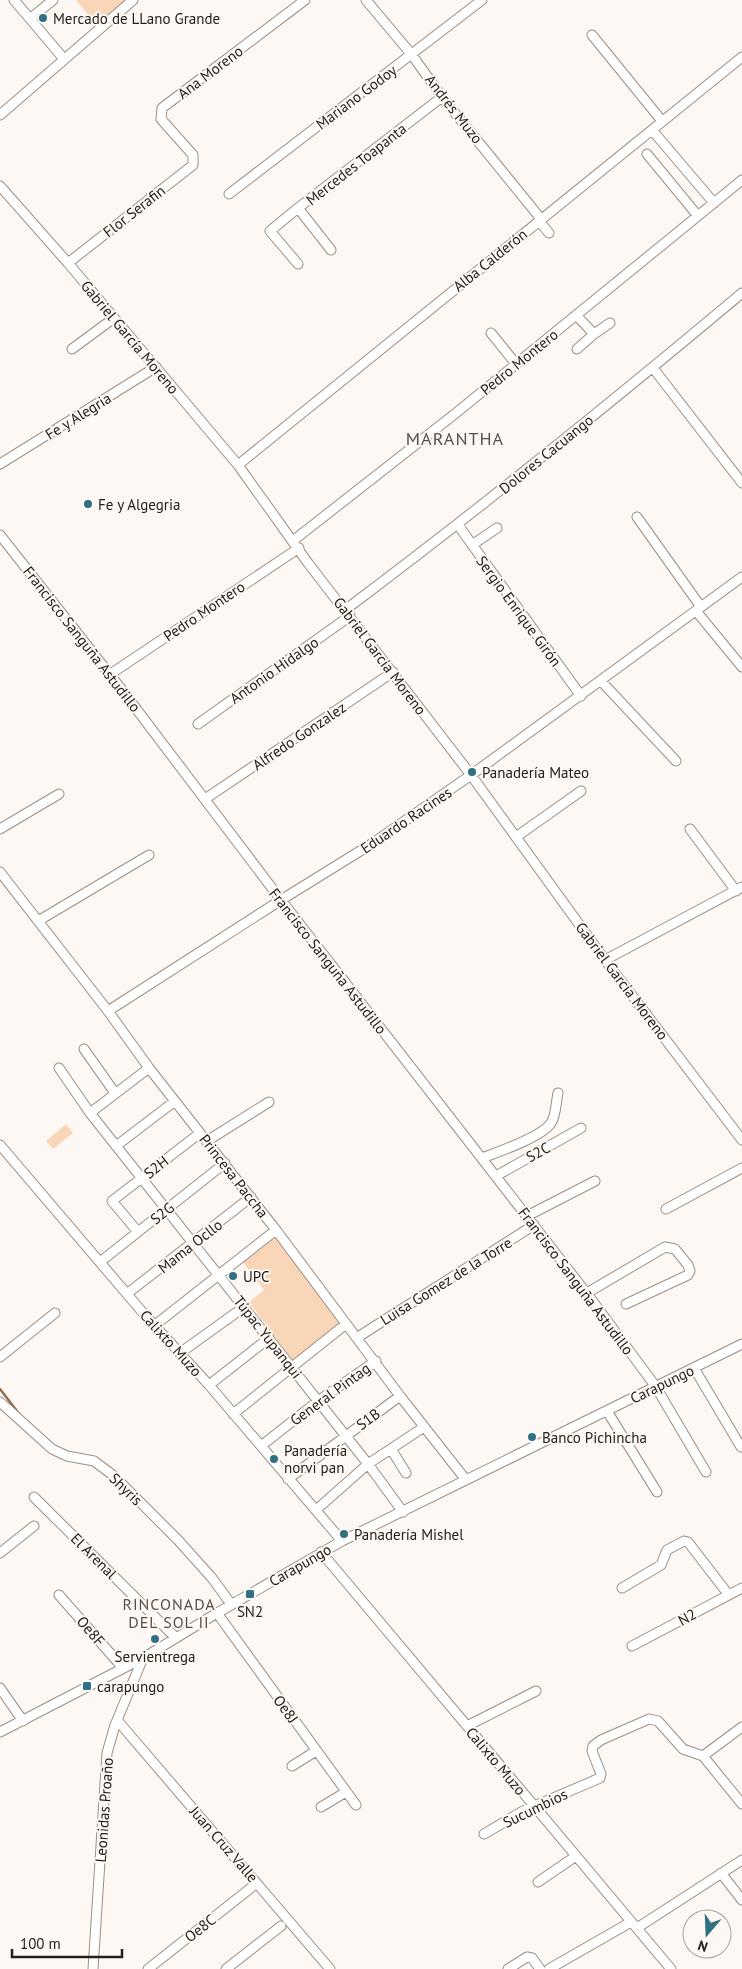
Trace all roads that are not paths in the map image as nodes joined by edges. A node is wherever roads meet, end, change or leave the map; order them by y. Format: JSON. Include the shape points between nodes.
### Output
{"nodes":[{"id":1,"x":14,"y":0,"type":"edge"},
{"id":2,"x":53,"y":0,"type":"edge"},
{"id":3,"x":134,"y":0,"type":"edge"},
{"id":4,"x":306,"y":0,"type":"edge"},
{"id":5,"x":366,"y":0,"type":"edge"},
{"id":6,"x":482,"y":0,"type":"edge"},
{"id":7,"x":31,"y":18,"type":"junction"},
{"id":8,"x":592,"y":35,"type":"dead end"},
{"id":9,"x":412,"y":55,"type":"junction"},
{"id":10,"x":742,"y":57,"type":"edge"},
{"id":11,"x":64,"y":59,"type":"junction"},
{"id":12,"x":442,"y":97,"type":"junction"},
{"id":13,"x":0,"y":115,"type":"edge"},
{"id":14,"x":662,"y":121,"type":"junction"},
{"id":15,"x":652,"y":130,"type":"junction"},
{"id":16,"x":647,"y":154,"type":"dead end"},
{"id":17,"x":193,"y":155,"type":"joint"},
{"id":18,"x":742,"y":180,"type":"edge"},
{"id":19,"x":0,"y":186,"type":"edge"},
{"id":20,"x":229,"y":194,"type":"dead end"},
{"id":21,"x":714,"y":203,"type":"junction"},
{"id":22,"x":298,"y":208,"type":"junction"},
{"id":23,"x":698,"y":216,"type":"junction"},
{"id":24,"x":540,"y":220,"type":"junction"},
{"id":25,"x":549,"y":233,"type":"dead end"},
{"id":26,"x":331,"y":250,"type":"dead end"},
{"id":27,"x":68,"y":263,"type":"junction"},
{"id":28,"x":298,"y":264,"type":"dead end"},
{"id":29,"x":742,"y":293,"type":"edge"},
{"id":30,"x":576,"y":315,"type":"junction"},
{"id":31,"x":114,"y":318,"type":"junction"},
{"id":32,"x":610,"y":323,"type":"dead end"},
{"id":33,"x":491,"y":333,"type":"dead end"},
{"id":34,"x":594,"y":334,"type":"junction"},
{"id":35,"x":577,"y":348,"type":"dead end"},
{"id":36,"x":72,"y":349,"type":"dead end"},
{"id":37,"x":516,"y":364,"type":"junction"},
{"id":38,"x":156,"y":367,"type":"junction"},
{"id":39,"x":653,"y":368,"type":"junction"},
{"id":40,"x":0,"y":464,"type":"edge"},
{"id":41,"x":238,"y":465,"type":"junction"},
{"id":42,"x":742,"y":483,"type":"edge"},
{"id":43,"x":637,"y":517,"type":"dead end"},
{"id":44,"x":458,"y":525,"type":"junction"},
{"id":45,"x":496,"y":528,"type":"dead end"},
{"id":46,"x":0,"y":535,"type":"edge"},
{"id":47,"x":296,"y":544,"type":"junction"},
{"id":48,"x":472,"y":545,"type":"junction"},
{"id":49,"x":740,"y":582,"type":"edge"},
{"id":50,"x":699,"y":609,"type":"junction"},
{"id":51,"x":348,"y":613,"type":"junction"},
{"id":52,"x":742,"y":667,"type":"edge"},
{"id":53,"x":393,"y":672,"type":"junction"},
{"id":54,"x":110,"y":675,"type":"junction"},
{"id":55,"x":601,"y":681,"type":"junction"},
{"id":56,"x":581,"y":696,"type":"junction"},
{"id":57,"x":198,"y":724,"type":"dead end"},
{"id":58,"x":676,"y":761,"type":"dead end"},
{"id":59,"x":471,"y":775,"type":"junction"},
{"id":60,"x":581,"y":791,"type":"dead end"},
{"id":61,"x":58,"y":794,"type":"dead end"},
{"id":62,"x":205,"y":799,"type":"junction"},
{"id":63,"x":0,"y":829,"type":"edge"},
{"id":64,"x":690,"y":829,"type":"dead end"},
{"id":65,"x":516,"y":837,"type":"junction"},
{"id":66,"x":149,"y":855,"type":"dead end"},
{"id":67,"x":0,"y":872,"type":"edge"},
{"id":68,"x":739,"y":889,"type":"edge"},
{"id":69,"x":281,"y":900,"type":"junction"},
{"id":70,"x":38,"y":921,"type":"junction"},
{"id":71,"x":605,"y":960,"type":"junction"},
{"id":72,"x":108,"y":1011,"type":"junction"},
{"id":73,"x":84,"y":1049,"type":"dead end"},
{"id":74,"x":59,"y":1068,"type":"dead end"},
{"id":75,"x":149,"y":1068,"type":"junction"},
{"id":76,"x":115,"y":1093,"type":"junction"},
{"id":77,"x":558,"y":1093,"type":"dead end"},
{"id":78,"x":176,"y":1101,"type":"junction"},
{"id":79,"x":269,"y":1102,"type":"dead end"},
{"id":80,"x":90,"y":1113,"type":"junction"},
{"id":81,"x":581,"y":1128,"type":"dead end"},
{"id":82,"x":200,"y":1133,"type":"junction"},
{"id":83,"x":741,"y":1136,"type":"edge"},
{"id":84,"x":207,"y":1141,"type":"junction"},
{"id":85,"x":0,"y":1146,"type":"edge"},
{"id":86,"x":116,"y":1146,"type":"junction"},
{"id":87,"x":482,"y":1158,"type":"junction"},
{"id":88,"x":225,"y":1163,"type":"junction"},
{"id":89,"x":742,"y":1168,"type":"edge"},
{"id":90,"x":496,"y":1176,"type":"junction"},
{"id":91,"x":142,"y":1178,"type":"junction"},
{"id":92,"x":595,"y":1181,"type":"dead end"},
{"id":93,"x":250,"y":1197,"type":"junction"},
{"id":94,"x":666,"y":1209,"type":"dead end"},
{"id":95,"x":167,"y":1210,"type":"junction"},
{"id":96,"x":527,"y":1216,"type":"junction"},
{"id":97,"x":534,"y":1225,"type":"junction"},
{"id":98,"x":276,"y":1230,"type":"junction"},
{"id":99,"x":138,"y":1232,"type":"junction"},
{"id":100,"x":194,"y":1243,"type":"junction"},
{"id":101,"x":100,"y":1262,"type":"junction"},
{"id":102,"x":219,"y":1276,"type":"junction"},
{"id":103,"x":128,"y":1293,"type":"junction"},
{"id":104,"x":587,"y":1294,"type":"junction"},
{"id":105,"x":626,"y":1304,"type":"dead end"},
{"id":106,"x":244,"y":1307,"type":"junction"},
{"id":107,"x":55,"y":1313,"type":"dead end"},
{"id":108,"x":346,"y":1324,"type":"junction"},
{"id":109,"x":155,"y":1325,"type":"junction"},
{"id":110,"x":358,"y":1337,"type":"junction"},
{"id":111,"x":269,"y":1338,"type":"junction"},
{"id":112,"x":742,"y":1344,"type":"edge"},
{"id":113,"x":180,"y":1353,"type":"junction"},
{"id":114,"x":0,"y":1357,"type":"edge"},
{"id":115,"x":376,"y":1361,"type":"junction"},
{"id":116,"x":291,"y":1367,"type":"junction"},
{"id":117,"x":694,"y":1368,"type":"junction"},
{"id":118,"x":209,"y":1385,"type":"junction"},
{"id":119,"x":656,"y":1386,"type":"junction"},
{"id":120,"x":400,"y":1396,"type":"junction"},
{"id":121,"x":318,"y":1401,"type":"junction"},
{"id":122,"x":0,"y":1402,"type":"edge"},
{"id":123,"x":607,"y":1411,"type":"junction"},
{"id":124,"x":233,"y":1414,"type":"junction"},
{"id":125,"x":424,"y":1427,"type":"junction"},
{"id":126,"x":345,"y":1435,"type":"junction"},
{"id":127,"x":261,"y":1446,"type":"junction"},
{"id":128,"x":741,"y":1447,"type":"dead end"},
{"id":129,"x":391,"y":1449,"type":"junction"},
{"id":130,"x":368,"y":1464,"type":"junction"},
{"id":131,"x":706,"y":1472,"type":"dead end"},
{"id":132,"x":406,"y":1473,"type":"dead end"},
{"id":133,"x":288,"y":1479,"type":"junction"},
{"id":134,"x":466,"y":1480,"type":"junction"},
{"id":135,"x":657,"y":1492,"type":"dead end"},
{"id":136,"x":34,"y":1497,"type":"dead end"},
{"id":137,"x":316,"y":1510,"type":"junction"},
{"id":138,"x":403,"y":1512,"type":"junction"},
{"id":139,"x":34,"y":1526,"type":"dead end"},
{"id":140,"x":342,"y":1540,"type":"junction"},
{"id":141,"x":321,"y":1552,"type":"junction"},
{"id":142,"x":0,"y":1553,"type":"edge"},
{"id":143,"x":622,"y":1588,"type":"dead end"},
{"id":144,"x":742,"y":1588,"type":"edge"},
{"id":145,"x":728,"y":1594,"type":"junction"},
{"id":146,"x":58,"y":1595,"type":"dead end"},
{"id":147,"x":231,"y":1604,"type":"junction"},
{"id":148,"x":217,"y":1613,"type":"junction"},
{"id":149,"x":176,"y":1638,"type":"junction"},
{"id":150,"x":632,"y":1646,"type":"dead end"},
{"id":151,"x":144,"y":1658,"type":"junction"},
{"id":152,"x":123,"y":1668,"type":"junction"},
{"id":153,"x":0,"y":1688,"type":"edge"},
{"id":154,"x":536,"y":1691,"type":"dead end"},
{"id":155,"x":23,"y":1720,"type":"junction"},
{"id":156,"x":117,"y":1720,"type":"junction"},
{"id":157,"x":467,"y":1726,"type":"junction"},
{"id":158,"x":742,"y":1727,"type":"edge"},
{"id":159,"x":0,"y":1732,"type":"edge"},
{"id":160,"x":316,"y":1751,"type":"junction"},
{"id":161,"x":703,"y":1756,"type":"junction"},
{"id":162,"x":292,"y":1766,"type":"dead end"},
{"id":163,"x":346,"y":1792,"type":"junction"},
{"id":164,"x":742,"y":1804,"type":"edge"},
{"id":165,"x":356,"y":1805,"type":"dead end"},
{"id":166,"x":321,"y":1807,"type":"dead end"},
{"id":167,"x":535,"y":1807,"type":"junction"},
{"id":168,"x":484,"y":1834,"type":"dead end"},
{"id":169,"x":576,"y":1856,"type":"junction"},
{"id":170,"x":742,"y":1860,"type":"edge"},
{"id":171,"x":721,"y":1873,"type":"junction"},
{"id":172,"x":538,"y":1882,"type":"dead end"},
{"id":173,"x":252,"y":1886,"type":"dead end"},
{"id":174,"x":742,"y":1900,"type":"edge"},
{"id":175,"x":634,"y":1925,"type":"junction"},
{"id":176,"x":281,"y":1926,"type":"dead end"},
{"id":177,"x":93,"y":1969,"type":"edge"},
{"id":178,"x":148,"y":1969,"type":"edge"},
{"id":179,"x":226,"y":1969,"type":"edge"},
{"id":180,"x":330,"y":1969,"type":"edge"},
{"id":181,"x":508,"y":1969,"type":"edge"},
{"id":182,"x":540,"y":1969,"type":"edge"},
{"id":183,"x":549,"y":1969,"type":"edge"},
{"id":184,"x":671,"y":1969,"type":"edge"}],
"edges":[{"from":1,"to":7,"type":"street"},
{"from":2,"to":7,"type":"street"},
{"from":3,"to":11,"type":"street"},
{"from":4,"to":17,"type":"street","name":"Ana Moreno","via":[[162,108],[161,119]]},
{"from":5,"to":9,"type":"street","name":"Andrés Muzo"},
{"from":6,"to":9,"type":"street","name":"Mariano Godoy"},
{"from":7,"to":11,"type":"street"},
{"from":8,"to":14,"type":"street"},
{"from":9,"to":12,"type":"street","name":"Andrés Muzo"},
{"from":9,"to":20,"type":"street","name":"Mariano Godoy"},
{"from":10,"to":14,"type":"street","name":"Alba Calderón"},
{"from":11,"to":13,"type":"street"},
{"from":12,"to":22,"type":"street","name":"Mercedes Toapanta"},
{"from":12,"to":24,"type":"street","name":"Andrés Muzo"},
{"from":14,"to":15,"type":"street","name":"Alba Calderón"},
{"from":15,"to":21,"type":"street"},
{"from":15,"to":24,"type":"street","name":"Alba Calderón"},
{"from":16,"to":23,"type":"street"},
{"from":17,"to":27,"type":"street","name":"Flor Serafin","via":[[192,165]]},
{"from":18,"to":21,"type":"street","name":"Pedro Montero"},
{"from":19,"to":27,"type":"street","name":"Gabriel García Moreno"},
{"from":21,"to":23,"type":"street","name":"Pedro Montero"},
{"from":22,"to":26,"type":"street"},
{"from":22,"to":28,"type":"street","name":"Mercedes Toapanta","via":[[270,231]]},
{"from":23,"to":30,"type":"street","name":"Pedro Montero"},
{"from":24,"to":25,"type":"street","name":"Andrés Muzo"},
{"from":24,"to":41,"type":"street","name":"Alba Calderón"},
{"from":27,"to":31,"type":"street","name":"Gabriel García Moreno"},
{"from":29,"to":39,"type":"street","name":"Dolores Cacuango"},
{"from":30,"to":34,"type":"street"},
{"from":30,"to":37,"type":"street","name":"Pedro Montero"},
{"from":31,"to":36,"type":"street"},
{"from":31,"to":38,"type":"street","name":"Gabriel García Moreno"},
{"from":32,"to":34,"type":"street"},
{"from":33,"to":37,"type":"street"},
{"from":34,"to":35,"type":"street"},
{"from":37,"to":47,"type":"street","name":"Pedro Montero"},
{"from":38,"to":40,"type":"street","name":"Fe y Alegria"},
{"from":38,"to":41,"type":"street","name":"Gabriel García Moreno"},
{"from":39,"to":42,"type":"street"},
{"from":39,"to":44,"type":"street","name":"Dolores Cacuango"},
{"from":41,"to":47,"type":"street","name":"Gabriel García Moreno"},
{"from":43,"to":50,"type":"street"},
{"from":44,"to":48,"type":"street","name":"Sergio Enrique Girón"},
{"from":44,"to":51,"type":"street","name":"Dolores Cacuango"},
{"from":45,"to":48,"type":"street"},
{"from":46,"to":54,"type":"street","name":"Francisco Sanguña Astudillo"},
{"from":47,"to":51,"type":"street","name":"Gabriel García Moreno"},
{"from":47,"to":54,"type":"street","name":"Pedro Montero"},
{"from":48,"to":56,"type":"street","name":"Sergio Enrique Girón"},
{"from":49,"to":50,"type":"street","name":"Eduardo Racines"},
{"from":50,"to":52,"type":"street"},
{"from":50,"to":55,"type":"street","name":"Eduardo Racines"},
{"from":51,"to":53,"type":"street","name":"Gabriel García Moreno"},
{"from":51,"to":57,"type":"street","name":"Antonio Hidalgo"},
{"from":53,"to":59,"type":"street","name":"Gabriel García Moreno"},
{"from":53,"to":62,"type":"street","name":"Alfredo Gonzalez"},
{"from":54,"to":62,"type":"street","name":"Francisco Sanguña Astudillo"},
{"from":55,"to":56,"type":"street","name":"Eduardo Racines"},
{"from":55,"to":58,"type":"street"},
{"from":56,"to":59,"type":"street","name":"Eduardo Racines"},
{"from":59,"to":65,"type":"street","name":"Gabriel García Moreno"},
{"from":59,"to":69,"type":"street","name":"Eduardo Racines","via":[[373,843]]},
{"from":60,"to":65,"type":"street"},
{"from":61,"to":63,"type":"street"},
{"from":62,"to":69,"type":"street","name":"Francisco Sanguña Astudillo"},
{"from":64,"to":68,"type":"street"},
{"from":65,"to":71,"type":"street","name":"Gabriel García Moreno"},
{"from":66,"to":70,"type":"street"},
{"from":67,"to":70,"type":"street","name":"Princesa Paccha"},
{"from":68,"to":71,"type":"street"},
{"from":69,"to":72,"type":"street","name":"Eduardo Racines"},
{"from":69,"to":87,"type":"street","name":"Francisco Sanguña Astudillo"},
{"from":70,"to":72,"type":"street","name":"Princesa Paccha"},
{"from":71,"to":83,"type":"street","name":"Gabriel García Moreno"},
{"from":72,"to":75,"type":"street","name":"Princesa Paccha"},
{"from":73,"to":76,"type":"street"},
{"from":74,"to":80,"type":"street","name":"Túpac Yupanqui"},
{"from":75,"to":76,"type":"street"},
{"from":75,"to":78,"type":"street","name":"Princesa Paccha"},
{"from":76,"to":80,"type":"street"},
{"from":77,"to":87,"type":"street","via":[[553,1122],[548,1127],[523,1142]]},
{"from":78,"to":82,"type":"street","name":"Princesa Paccha"},
{"from":78,"to":86,"type":"street"},
{"from":79,"to":84,"type":"street"},
{"from":80,"to":86,"type":"street","name":"Túpac Yupanqui"},
{"from":81,"to":90,"type":"street","name":"S2C"},
{"from":82,"to":84,"type":"street","name":"Princesa Paccha"},
{"from":82,"to":91,"type":"street","name":"S2H"},
{"from":84,"to":88,"type":"street","name":"Princesa Paccha"},
{"from":85,"to":101,"type":"street","name":"Calixto Muzo"},
{"from":86,"to":91,"type":"street","name":"Túpac Yupanqui"},
{"from":87,"to":90,"type":"street","name":"Francisco Sanguña Astudillo"},
{"from":88,"to":93,"type":"street","name":"Princesa Paccha"},
{"from":88,"to":95,"type":"street","name":"S2G"},
{"from":89,"to":94,"type":"street"},
{"from":90,"to":96,"type":"street","name":"Francisco Sanguña Astudillo"},
{"from":91,"to":95,"type":"street","name":"Túpac Yupanqui"},
{"from":91,"to":99,"type":"street","name":"S2H","via":[[112,1201]]},
{"from":92,"to":96,"type":"street"},
{"from":93,"to":98,"type":"street","name":"Princesa Paccha"},
{"from":93,"to":100,"type":"street","name":"Mama Ocllo"},
{"from":95,"to":99,"type":"street","name":"S2G"},
{"from":95,"to":100,"type":"street","name":"Túpac Yupanqui"},
{"from":96,"to":97,"type":"street","name":"Francisco Sanguña Astudillo"},
{"from":97,"to":104,"type":"street","name":"Francisco Sanguña Astudillo"},
{"from":97,"to":110,"type":"street","name":"Luisa Gomez de la Torre"},
{"from":98,"to":102,"type":"street"},
{"from":98,"to":108,"type":"street","name":"Princesa Paccha"},
{"from":99,"to":101,"type":"street","name":"S2G"},
{"from":100,"to":102,"type":"street","name":"Túpac Yupanqui"},
{"from":100,"to":103,"type":"street","name":"Mama Ocllo"},
{"from":101,"to":103,"type":"street","name":"Calixto Muzo"},
{"from":102,"to":106,"type":"street","name":"Túpac Yupanqui"},
{"from":102,"to":109,"type":"street"},
{"from":103,"to":109,"type":"street","name":"Calixto Muzo"},
{"from":104,"to":105,"type":"street","via":[[665,1247],[676,1249],[688,1265],[688,1275]]},
{"from":104,"to":119,"type":"street","name":"Francisco Sanguña Astudillo"},
{"from":106,"to":111,"type":"street","name":"Túpac Yupanqui"},
{"from":106,"to":113,"type":"street"},
{"from":107,"to":114,"type":"street"},
{"from":108,"to":110,"type":"street","name":"Princesa Paccha"},
{"from":108,"to":116,"type":"street"},
{"from":109,"to":113,"type":"street","name":"Calixto Muzo"},
{"from":110,"to":115,"type":"street","name":"Princesa Paccha"},
{"from":111,"to":116,"type":"street","name":"Túpac Yupanqui"},
{"from":111,"to":118,"type":"street"},
{"from":112,"to":117,"type":"street","name":"Carapungo"},
{"from":113,"to":118,"type":"street","name":"Calixto Muzo"},
{"from":115,"to":120,"type":"street","name":"Princesa Paccha"},
{"from":115,"to":121,"type":"street","name":"General Pintag"},
{"from":116,"to":121,"type":"street","name":"Túpac Yupanqui"},
{"from":116,"to":124,"type":"street"},
{"from":117,"to":119,"type":"street","name":"Carapungo"},
{"from":117,"to":128,"type":"street"},
{"from":118,"to":124,"type":"street","name":"Calixto Muzo"},
{"from":119,"to":123,"type":"street","name":"Carapungo"},
{"from":119,"to":131,"type":"street","name":"Francisco Sanguña Astudillo"},
{"from":120,"to":125,"type":"street","name":"Princesa Paccha"},
{"from":120,"to":126,"type":"street","name":"S1B"},
{"from":121,"to":126,"type":"street","name":"Túpac Yupanqui"},
{"from":121,"to":127,"type":"street","name":"General Pintag"},
{"from":122,"to":147,"type":"street","name":"Shyris","via":[[52,1449],[67,1456],[94,1461],[114,1476],[178,1540]]},
{"from":123,"to":134,"type":"street","name":"Carapungo"},
{"from":123,"to":135,"type":"street"},
{"from":124,"to":127,"type":"street","name":"Calixto Muzo"},
{"from":125,"to":129,"type":"street"},
{"from":125,"to":134,"type":"street","name":"Princesa Paccha"},
{"from":126,"to":130,"type":"street","name":"Túpac Yupanqui"},
{"from":126,"to":133,"type":"street","name":"S1B"},
{"from":127,"to":133,"type":"street","name":"Calixto Muzo"},
{"from":129,"to":130,"type":"street"},
{"from":129,"to":132,"type":"street"},
{"from":130,"to":137,"type":"street"},
{"from":130,"to":138,"type":"street","name":"Túpac Yupanqui"},
{"from":133,"to":137,"type":"street","name":"Calixto Muzo"},
{"from":134,"to":138,"type":"street","name":"Carapungo"},
{"from":136,"to":149,"type":"street","name":"El Arenal"},
{"from":137,"to":140,"type":"street","name":"Calixto Muzo"},
{"from":138,"to":140,"type":"street","name":"Carapungo"},
{"from":139,"to":142,"type":"street"},
{"from":140,"to":141,"type":"street","name":"Carapungo"},
{"from":141,"to":147,"type":"street","name":"Carapungo"},
{"from":141,"to":157,"type":"street","name":"Calixto Muzo"},
{"from":143,"to":145,"type":"street","via":[[661,1565],[667,1550],[684,1541]]},
{"from":144,"to":145,"type":"street","name":"N2"},
{"from":145,"to":150,"type":"street","name":"N2"},
{"from":146,"to":152,"type":"street","name":"Oe8F"},
{"from":147,"to":148,"type":"street","name":"Carapungo"},
{"from":148,"to":149,"type":"street","name":"Carapungo"},
{"from":148,"to":160,"type":"street","name":"Oe8J"},
{"from":149,"to":151,"type":"street","name":"Carapungo"},
{"from":151,"to":152,"type":"street","name":"Carapungo"},
{"from":151,"to":156,"type":"street","name":"Leonidas Proaño"},
{"from":152,"to":155,"type":"street","name":"Carapungo"},
{"from":153,"to":155,"type":"street"},
{"from":154,"to":157,"type":"street"},
{"from":155,"to":159,"type":"street","name":"Carapungo"},
{"from":156,"to":177,"type":"street","name":"Leonidas Proaño","via":[[107,1754]]},
{"from":156,"to":180,"type":"street","name":"Juan Cruz Valle"},
{"from":157,"to":167,"type":"street","name":"Calixto Muzo"},
{"from":158,"to":161,"type":"street"},
{"from":160,"to":162,"type":"street"},
{"from":160,"to":163,"type":"street","name":"Oe8J"},
{"from":161,"to":164,"type":"street","name":"Sucumbios"},
{"from":161,"to":167,"type":"street","name":"Sucumbios","via":[[683,1749],[658,1722],[648,1719],[593,1746],[600,1778]]},
{"from":163,"to":165,"type":"street","name":"Oe8J"},
{"from":163,"to":166,"type":"street"},
{"from":167,"to":168,"type":"street","name":"Sucumbios"},
{"from":167,"to":169,"type":"street","name":"Calixto Muzo"},
{"from":169,"to":172,"type":"street"},
{"from":169,"to":175,"type":"street","name":"Calixto Muzo"},
{"from":170,"to":171,"type":"street"},
{"from":171,"to":174,"type":"street"},
{"from":171,"to":175,"type":"street"},
{"from":173,"to":178,"type":"street","name":"Oe8C"},
{"from":175,"to":183,"type":"street"},
{"from":175,"to":184,"type":"street","name":"Calixto Muzo"},
{"from":176,"to":179,"type":"street"},
{"from":181,"to":182,"type":"street","via":[[528,1957]]}]}
